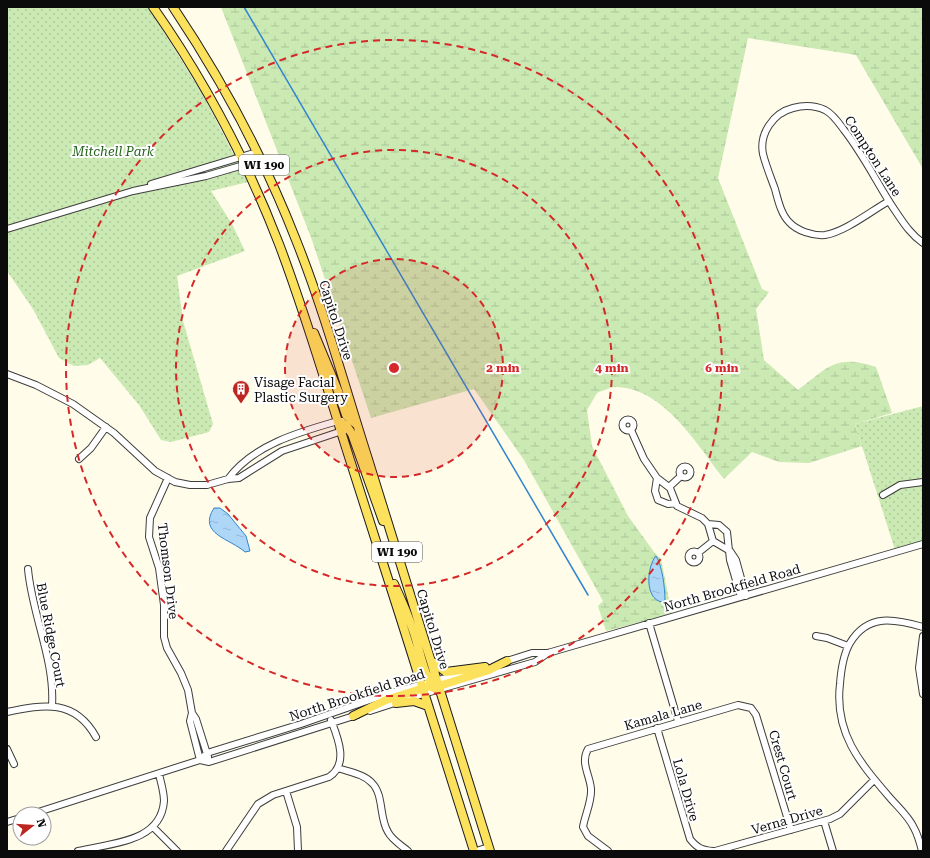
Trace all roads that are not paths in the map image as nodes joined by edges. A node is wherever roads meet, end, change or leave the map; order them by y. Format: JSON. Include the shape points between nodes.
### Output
{"nodes":[{"id":1,"x":153,"y":7,"type":"edge"},
{"id":2,"x":174,"y":7,"type":"edge"},
{"id":3,"x":257,"y":152,"type":"junction"},
{"id":4,"x":240,"y":157,"type":"junction"},
{"id":5,"x":261,"y":160,"type":"junction"},
{"id":6,"x":244,"y":165,"type":"junction"},
{"id":7,"x":133,"y":192,"type":"junction"},
{"id":8,"x":889,"y":201,"type":"junction"},
{"id":9,"x":7,"y":229,"type":"edge"},
{"id":10,"x":923,"y":243,"type":"edge"},
{"id":11,"x":302,"y":309,"type":"junction"},
{"id":12,"x":7,"y":374,"type":"edge"},
{"id":13,"x":338,"y":421,"type":"junction"},
{"id":14,"x":353,"y":426,"type":"junction"},
{"id":15,"x":106,"y":427,"type":"junction"},
{"id":16,"x":631,"y":430,"type":"dead end"},
{"id":17,"x":341,"y":432,"type":"junction"},
{"id":18,"x":278,"y":442,"type":"junction"},
{"id":19,"x":282,"y":451,"type":"junction"},
{"id":20,"x":79,"y":459,"type":"dead end"},
{"id":21,"x":681,"y":476,"type":"dead end"},
{"id":22,"x":168,"y":478,"type":"junction"},
{"id":23,"x":657,"y":478,"type":"junction"},
{"id":24,"x":228,"y":479,"type":"junction"},
{"id":25,"x":923,"y":482,"type":"edge"},
{"id":26,"x":669,"y":487,"type":"junction"},
{"id":27,"x":883,"y":495,"type":"dead end"},
{"id":28,"x":676,"y":503,"type":"junction"},
{"id":29,"x":708,"y":524,"type":"junction"},
{"id":30,"x":713,"y":541,"type":"junction"},
{"id":31,"x":923,"y":544,"type":"edge"},
{"id":32,"x":730,"y":551,"type":"junction"},
{"id":33,"x":698,"y":553,"type":"dead end"},
{"id":34,"x":383,"y":564,"type":"junction"},
{"id":35,"x":28,"y":569,"type":"dead end"},
{"id":36,"x":744,"y":596,"type":"junction"},
{"id":37,"x":649,"y":623,"type":"junction"},
{"id":38,"x":923,"y":627,"type":"edge"},
{"id":39,"x":816,"y":636,"type":"dead end"},
{"id":40,"x":923,"y":636,"type":"edge"},
{"id":41,"x":848,"y":646,"type":"junction"},
{"id":42,"x":548,"y":653,"type":"junction"},
{"id":43,"x":921,"y":659,"type":"edge"},
{"id":44,"x":430,"y":661,"type":"junction"},
{"id":45,"x":507,"y":661,"type":"junction"},
{"id":46,"x":486,"y":667,"type":"junction"},
{"id":47,"x":435,"y":685,"type":"junction"},
{"id":48,"x":423,"y":689,"type":"junction"},
{"id":49,"x":923,"y":694,"type":"edge"},
{"id":50,"x":396,"y":703,"type":"junction"},
{"id":51,"x":52,"y":706,"type":"junction"},
{"id":52,"x":428,"y":706,"type":"junction"},
{"id":53,"x":751,"y":708,"type":"joint"},
{"id":54,"x":7,"y":712,"type":"edge"},
{"id":55,"x":192,"y":714,"type":"junction"},
{"id":56,"x":329,"y":715,"type":"junction"},
{"id":57,"x":353,"y":716,"type":"junction"},
{"id":58,"x":678,"y":721,"type":"junction"},
{"id":59,"x":332,"y":722,"type":"junction"},
{"id":60,"x":657,"y":728,"type":"junction"},
{"id":61,"x":96,"y":737,"type":"dead end"},
{"id":62,"x":7,"y":749,"type":"edge"},
{"id":63,"x":207,"y":753,"type":"junction"},
{"id":64,"x":200,"y":760,"type":"junction"},
{"id":65,"x":209,"y":762,"type":"junction"},
{"id":66,"x":14,"y":764,"type":"dead end"},
{"id":67,"x":338,"y":768,"type":"junction"},
{"id":68,"x":159,"y":774,"type":"junction"},
{"id":69,"x":874,"y":780,"type":"junction"},
{"id":70,"x":286,"y":791,"type":"junction"},
{"id":71,"x":52,"y":808,"type":"edge"},
{"id":72,"x":824,"y":821,"type":"junction"},
{"id":73,"x":153,"y":827,"type":"junction"},
{"id":74,"x":791,"y":830,"type":"junction"},
{"id":75,"x":102,"y":848,"type":"edge"},
{"id":76,"x":489,"y":849,"type":"edge"},
{"id":77,"x":704,"y":850,"type":"edge"},
{"id":78,"x":78,"y":851,"type":"edge"},
{"id":79,"x":177,"y":851,"type":"edge"},
{"id":80,"x":226,"y":851,"type":"edge"},
{"id":81,"x":298,"y":851,"type":"edge"},
{"id":82,"x":408,"y":851,"type":"edge"},
{"id":83,"x":475,"y":851,"type":"edge"},
{"id":84,"x":608,"y":851,"type":"edge"},
{"id":85,"x":714,"y":851,"type":"edge"},
{"id":86,"x":833,"y":851,"type":"edge"},
{"id":87,"x":922,"y":851,"type":"edge"}],
"edges":[{"from":1,"to":4,"type":"main road","number":"WI 190","via":[[208,96]]},
{"from":2,"to":3,"type":"main road","name":"Capitol Drive","number":"WI 190","via":[[214,72]]},
{"from":3,"to":4,"type":"street"},
{"from":3,"to":5,"type":"main road","name":"Capitol Drive","number":"WI 190"},
{"from":4,"to":6,"type":"main road","number":"WI 190"},
{"from":4,"to":7,"type":"street","via":[[167,178]]},
{"from":5,"to":6,"type":"street"},
{"from":5,"to":14,"type":"main road","name":"Capitol Drive","number":"WI 190","via":[[303,257]]},
{"from":6,"to":7,"type":"street"},
{"from":6,"to":11,"type":"main road","number":"WI 190","via":[[269,220]]},
{"from":7,"to":9,"type":"street"},
{"from":8,"to":8,"type":"street","name":"Compton Lane","via":[[850,138],[826,110],[809,105],[793,108],[785,110],[770,122],[765,131],[762,153],[782,212],[795,228],[824,235],[836,232]]},
{"from":8,"to":10,"type":"street","name":"Compton Lane","via":[[912,236]]},
{"from":11,"to":13,"type":"main road","number":"WI 190"},
{"from":11,"to":14,"type":"main road","via":[[316,336],[346,415]]},
{"from":12,"to":15,"type":"street","via":[[55,394]]},
{"from":13,"to":14,"type":"main road"},
{"from":13,"to":17,"type":"main road","number":"WI 190"},
{"from":13,"to":18,"type":"street","via":[[311,428]]},
{"from":14,"to":17,"type":"street"},
{"from":14,"to":44,"type":"main road","name":"Capitol Drive","number":"WI 190","via":[[378,510],[400,562]]},
{"from":15,"to":20,"type":"street","via":[[91,448]]},
{"from":15,"to":22,"type":"street","via":[[155,471]]},
{"from":16,"to":23,"type":"street","via":[[644,459]]},
{"from":17,"to":19,"type":"street"},
{"from":17,"to":34,"type":"main road","number":"WI 190"},
{"from":18,"to":19,"type":"street"},
{"from":18,"to":24,"type":"street","via":[[248,459]]},
{"from":19,"to":24,"type":"street","via":[[239,478]]},
{"from":21,"to":26,"type":"street"},
{"from":22,"to":24,"type":"street","via":[[183,484],[199,485],[215,484]]},
{"from":22,"to":55,"type":"street","name":"Thomson Drive","via":[[150,518],[150,537],[159,568],[164,605],[164,637],[188,690]]},
{"from":23,"to":26,"type":"street"},
{"from":23,"to":28,"type":"street","via":[[654,491],[658,500],[668,504]]},
{"from":25,"to":27,"type":"street","via":[[900,486]]},
{"from":26,"to":28,"type":"street"},
{"from":28,"to":29,"type":"street"},
{"from":29,"to":30,"type":"street"},
{"from":29,"to":32,"type":"street","via":[[719,526],[727,532]]},
{"from":30,"to":32,"type":"street"},
{"from":30,"to":33,"type":"street"},
{"from":31,"to":36,"type":"street","name":"North Brookfield Road"},
{"from":32,"to":36,"type":"street"},
{"from":34,"to":47,"type":"main road","via":[[399,595]]},
{"from":34,"to":48,"type":"main road","number":"WI 190"},
{"from":35,"to":51,"type":"street","name":"Blue Ridge Court","via":[[32,602],[48,665]]},
{"from":36,"to":37,"type":"street","name":"North Brookfield Road"},
{"from":37,"to":42,"type":"street","name":"North Brookfield Road"},
{"from":37,"to":58,"type":"street"},
{"from":38,"to":41,"type":"street","via":[[895,620],[875,622],[859,631]]},
{"from":39,"to":41,"type":"street"},
{"from":40,"to":43,"type":"street"},
{"from":41,"to":69,"type":"street","via":[[839,690],[843,728],[856,757]]},
{"from":42,"to":45,"type":"street","name":"North Brookfield Road","via":[[532,653]]},
{"from":42,"to":47,"type":"street","name":"North Brookfield Road","via":[[535,662]]},
{"from":43,"to":49,"type":"street","via":[[920,679]]},
{"from":44,"to":46,"type":"main road","via":[[446,672]]},
{"from":44,"to":47,"type":"main road","name":"Capitol Drive","number":"WI 190"},
{"from":45,"to":46,"type":"street","name":"North Brookfield Road"},
{"from":45,"to":47,"type":"main road","via":[[489,670]]},
{"from":46,"to":47,"type":"street","name":"North Brookfield Road"},
{"from":47,"to":48,"type":"main road"},
{"from":47,"to":76,"type":"main road","name":"Capitol Drive","number":"WI 190","via":[[459,751]]},
{"from":48,"to":50,"type":"street","name":"North Brookfield Road"},
{"from":48,"to":52,"type":"main road","number":"WI 190"},
{"from":48,"to":56,"type":"street","name":"North Brookfield Road"},
{"from":48,"to":57,"type":"main road","via":[[386,700]]},
{"from":50,"to":52,"type":"main road","via":[[414,701]]},
{"from":50,"to":57,"type":"street","name":"North Brookfield Road"},
{"from":51,"to":54,"type":"street"},
{"from":51,"to":61,"type":"street","via":[[80,716]]},
{"from":52,"to":83,"type":"main road","number":"WI 190"},
{"from":53,"to":58,"type":"street","name":"Kamala Lane","via":[[738,705]]},
{"from":53,"to":74,"type":"street","name":"Crest Court","via":[[759,721]]},
{"from":55,"to":63,"type":"street","name":"Thomson Drive"},
{"from":55,"to":64,"type":"street","name":"Thomson Drive","via":[[190,721]]},
{"from":56,"to":59,"type":"street"},
{"from":56,"to":63,"type":"street","name":"North Brookfield Road"},
{"from":57,"to":59,"type":"street","name":"North Brookfield Road"},
{"from":58,"to":60,"type":"street","name":"Kamala Lane"},
{"from":59,"to":65,"type":"street","name":"North Brookfield Road"},
{"from":59,"to":67,"type":"street","via":[[341,753]]},
{"from":60,"to":77,"type":"street","name":"Lola Drive","via":[[686,830],[696,847]]},
{"from":60,"to":84,"type":"street","name":"Kamala Lane","via":[[588,749],[585,754],[584,764],[591,789],[583,827],[588,836]]},
{"from":62,"to":66,"type":"street"},
{"from":63,"to":64,"type":"street","name":"North Brookfield Road"},
{"from":63,"to":65,"type":"street","name":"Thomson Drive"},
{"from":64,"to":65,"type":"street"},
{"from":64,"to":68,"type":"street","name":"North Brookfield Road"},
{"from":67,"to":70,"type":"street","via":[[329,777]]},
{"from":67,"to":82,"type":"street","via":[[371,782],[379,796],[386,831]]},
{"from":68,"to":71,"type":"street","name":"North Brookfield Road"},
{"from":68,"to":73,"type":"street","via":[[164,800],[160,818]]},
{"from":69,"to":72,"type":"street","name":"Verna Drive","via":[[840,814]]},
{"from":69,"to":87,"type":"street","via":[[909,819]]},
{"from":70,"to":80,"type":"street","via":[[258,804]]},
{"from":70,"to":81,"type":"street","via":[[298,833]]},
{"from":72,"to":74,"type":"street","name":"Verna Drive"},
{"from":72,"to":86,"type":"street"},
{"from":73,"to":75,"type":"street","via":[[132,838]]},
{"from":73,"to":79,"type":"street"},
{"from":74,"to":85,"type":"street","name":"Verna Drive"},
{"from":75,"to":78,"type":"street"},
{"from":76,"to":83,"type":"street"},
{"from":77,"to":85,"type":"street","name":"Verna Drive"}]}
